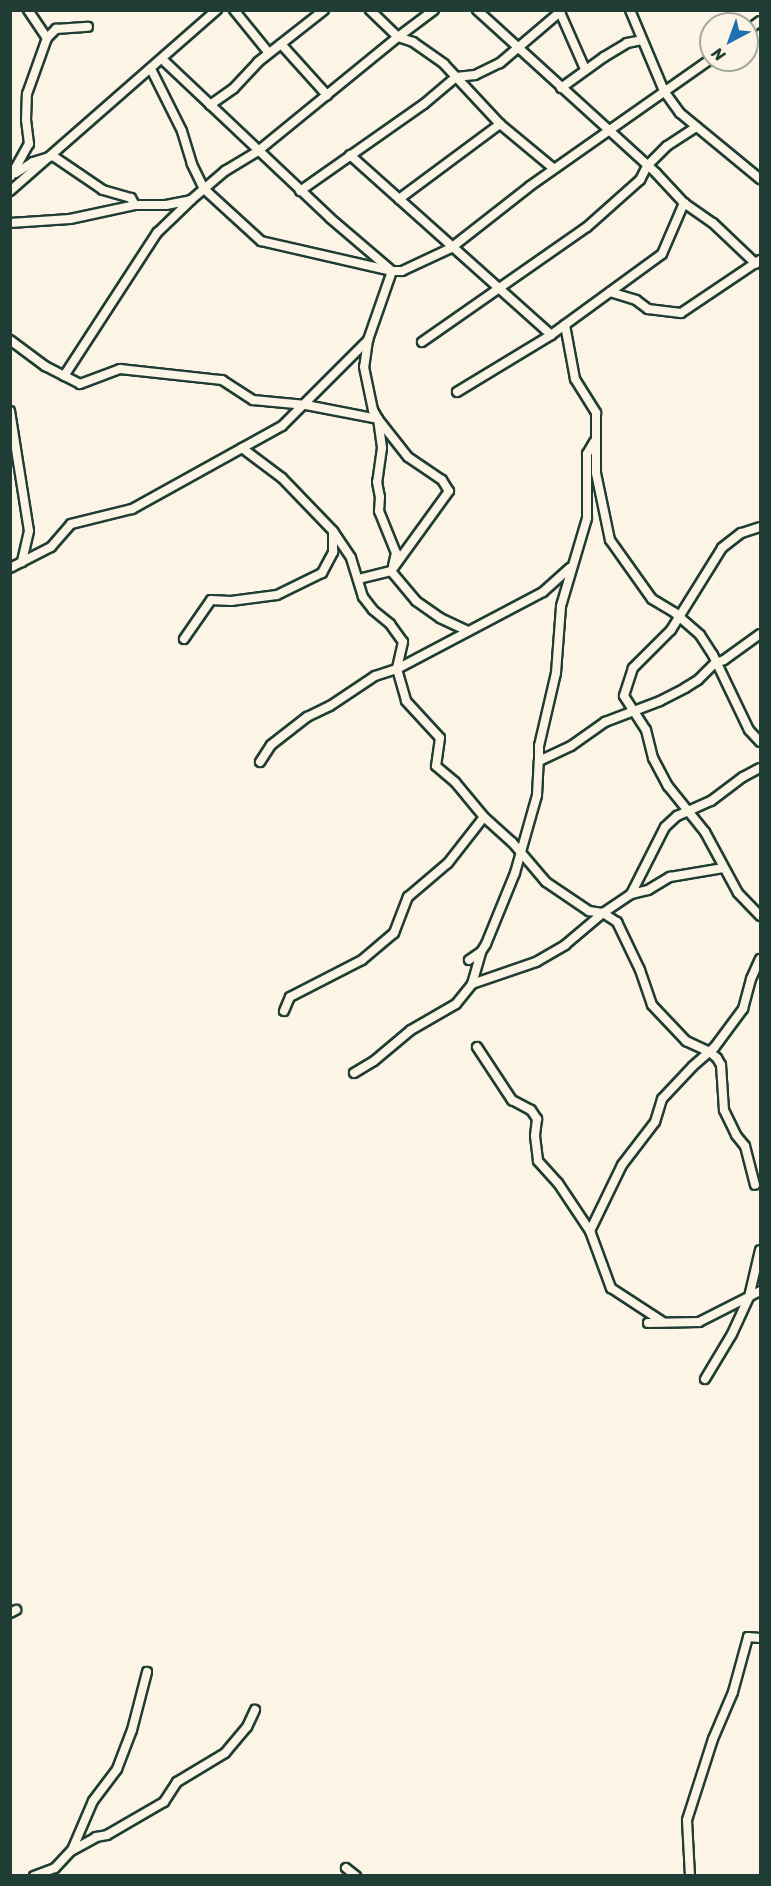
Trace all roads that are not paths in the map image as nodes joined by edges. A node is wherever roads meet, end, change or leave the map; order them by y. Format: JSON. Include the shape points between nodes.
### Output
{"nodes":[{"id":1,"x":28,"y":10,"type":"edge"},
{"id":2,"x":218,"y":10,"type":"edge"},
{"id":3,"x":234,"y":10,"type":"edge"},
{"id":4,"x":324,"y":10,"type":"edge"},
{"id":5,"x":370,"y":10,"type":"edge"},
{"id":6,"x":434,"y":10,"type":"edge"},
{"id":7,"x":477,"y":10,"type":"edge"},
{"id":8,"x":630,"y":10,"type":"edge"},
{"id":9,"x":560,"y":11,"type":"edge"},
{"id":10,"x":88,"y":27,"type":"dead end"},
{"id":11,"x":398,"y":37,"type":"junction"},
{"id":12,"x":47,"y":38,"type":"junction"},
{"id":13,"x":642,"y":40,"type":"junction"},
{"id":14,"x":281,"y":44,"type":"junction"},
{"id":15,"x":519,"y":48,"type":"junction"},
{"id":16,"x":269,"y":53,"type":"junction"},
{"id":17,"x":162,"y":59,"type":"junction"},
{"id":18,"x":699,"y":67,"type":"edge"},
{"id":19,"x":152,"y":69,"type":"junction"},
{"id":20,"x":585,"y":69,"type":"junction"},
{"id":21,"x":456,"y":77,"type":"junction"},
{"id":22,"x":561,"y":88,"type":"junction"},
{"id":23,"x":664,"y":91,"type":"junction"},
{"id":24,"x":327,"y":95,"type":"junction"},
{"id":25,"x":210,"y":105,"type":"junction"},
{"id":26,"x":500,"y":124,"type":"junction"},
{"id":27,"x":696,"y":127,"type":"junction"},
{"id":28,"x":610,"y":132,"type":"junction"},
{"id":29,"x":258,"y":151,"type":"junction"},
{"id":30,"x":350,"y":155,"type":"junction"},
{"id":31,"x":53,"y":156,"type":"junction"},
{"id":32,"x":647,"y":166,"type":"junction"},
{"id":33,"x":553,"y":168,"type":"junction"},
{"id":34,"x":760,"y":169,"type":"edge"},
{"id":35,"x":751,"y":172,"type":"junction"},
{"id":36,"x":11,"y":176,"type":"edge"},
{"id":37,"x":760,"y":179,"type":"edge"},
{"id":38,"x":204,"y":189,"type":"junction"},
{"id":39,"x":10,"y":191,"type":"edge"},
{"id":40,"x":300,"y":191,"type":"junction"},
{"id":41,"x":399,"y":199,"type":"junction"},
{"id":42,"x":191,"y":200,"type":"junction"},
{"id":43,"x":684,"y":203,"type":"junction"},
{"id":44,"x":135,"y":205,"type":"junction"},
{"id":45,"x":10,"y":223,"type":"edge"},
{"id":46,"x":452,"y":248,"type":"junction"},
{"id":47,"x":758,"y":262,"type":"edge"},
{"id":48,"x":392,"y":271,"type":"junction"},
{"id":49,"x":500,"y":288,"type":"junction"},
{"id":50,"x":610,"y":292,"type":"junction"},
{"id":51,"x":565,"y":325,"type":"junction"},
{"id":52,"x":551,"y":335,"type":"junction"},
{"id":53,"x":10,"y":340,"type":"edge"},
{"id":54,"x":368,"y":340,"type":"junction"},
{"id":55,"x":422,"y":342,"type":"dead end"},
{"id":56,"x":64,"y":376,"type":"junction"},
{"id":57,"x":457,"y":392,"type":"dead end"},
{"id":58,"x":306,"y":405,"type":"junction"},
{"id":59,"x":10,"y":411,"type":"edge"},
{"id":60,"x":378,"y":419,"type":"junction"},
{"id":61,"x":594,"y":441,"type":"junction"},
{"id":62,"x":242,"y":448,"type":"junction"},
{"id":63,"x":760,"y":527,"type":"edge"},
{"id":64,"x":333,"y":531,"type":"junction"},
{"id":65,"x":22,"y":562,"type":"junction"},
{"id":66,"x":10,"y":568,"type":"edge"},
{"id":67,"x":570,"y":568,"type":"junction"},
{"id":68,"x":391,"y":571,"type":"junction"},
{"id":69,"x":358,"y":579,"type":"junction"},
{"id":70,"x":679,"y":617,"type":"junction"},
{"id":71,"x":468,"y":631,"type":"junction"},
{"id":72,"x":760,"y":634,"type":"edge"},
{"id":73,"x":184,"y":639,"type":"dead end"},
{"id":74,"x":715,"y":663,"type":"junction"},
{"id":75,"x":397,"y":669,"type":"junction"},
{"id":76,"x":633,"y":711,"type":"junction"},
{"id":77,"x":760,"y":742,"type":"edge"},
{"id":78,"x":539,"y":761,"type":"junction"},
{"id":79,"x":260,"y":762,"type":"dead end"},
{"id":80,"x":760,"y":768,"type":"edge"},
{"id":81,"x":688,"y":810,"type":"junction"},
{"id":82,"x":484,"y":818,"type":"junction"},
{"id":83,"x":520,"y":855,"type":"junction"},
{"id":84,"x":723,"y":868,"type":"junction"},
{"id":85,"x":631,"y":894,"type":"junction"},
{"id":86,"x":603,"y":913,"type":"junction"},
{"id":87,"x":760,"y":916,"type":"edge"},
{"id":88,"x":481,"y":952,"type":"junction"},
{"id":89,"x":760,"y":959,"type":"edge"},
{"id":90,"x":469,"y":960,"type":"dead end"},
{"id":91,"x":472,"y":984,"type":"junction"},
{"id":92,"x":284,"y":1011,"type":"dead end"},
{"id":93,"x":477,"y":1047,"type":"dead end"},
{"id":94,"x":710,"y":1052,"type":"junction"},
{"id":95,"x":354,"y":1073,"type":"dead end"},
{"id":96,"x":755,"y":1185,"type":"dead end"},
{"id":97,"x":590,"y":1231,"type":"junction"},
{"id":98,"x":760,"y":1250,"type":"edge"},
{"id":99,"x":760,"y":1291,"type":"edge"},
{"id":100,"x":749,"y":1297,"type":"junction"},
{"id":101,"x":663,"y":1322,"type":"junction"},
{"id":102,"x":648,"y":1323,"type":"dead end"},
{"id":103,"x":705,"y":1379,"type":"dead end"},
{"id":104,"x":760,"y":1638,"type":"edge"},
{"id":105,"x":147,"y":1672,"type":"dead end"},
{"id":106,"x":255,"y":1710,"type":"dead end"},
{"id":107,"x":72,"y":1850,"type":"junction"},
{"id":108,"x":346,"y":1868,"type":"dead end"},
{"id":109,"x":34,"y":1875,"type":"edge"},
{"id":110,"x":356,"y":1875,"type":"edge"},
{"id":111,"x":690,"y":1875,"type":"edge"}],
"edges":[{"from":1,"to":12,"type":"street"},
{"from":2,"to":17,"type":"street"},
{"from":3,"to":16,"type":"street"},
{"from":4,"to":14,"type":"street"},
{"from":5,"to":11,"type":"street"},
{"from":6,"to":11,"type":"street"},
{"from":7,"to":15,"type":"street"},
{"from":8,"to":13,"type":"street"},
{"from":9,"to":15,"type":"street"},
{"from":9,"to":20,"type":"street"},
{"from":10,"to":12,"type":"street","via":[[56,29]]},
{"from":11,"to":21,"type":"street","via":[[413,42]]},
{"from":11,"to":24,"type":"street"},
{"from":12,"to":36,"type":"street","via":[[27,94],[29,144]]},
{"from":13,"to":20,"type":"street","via":[[627,43]]},
{"from":13,"to":23,"type":"street"},
{"from":14,"to":16,"type":"street"},
{"from":14,"to":24,"type":"street"},
{"from":15,"to":21,"type":"street","via":[[475,75]]},
{"from":15,"to":22,"type":"street"},
{"from":16,"to":25,"type":"street","via":[[234,88]]},
{"from":17,"to":19,"type":"street"},
{"from":17,"to":25,"type":"street"},
{"from":18,"to":23,"type":"street"},
{"from":19,"to":31,"type":"street"},
{"from":19,"to":38,"type":"street"},
{"from":20,"to":22,"type":"street"},
{"from":21,"to":26,"type":"street"},
{"from":21,"to":30,"type":"street"},
{"from":22,"to":28,"type":"street"},
{"from":23,"to":27,"type":"street"},
{"from":23,"to":28,"type":"street"},
{"from":24,"to":29,"type":"street"},
{"from":25,"to":29,"type":"street"},
{"from":26,"to":33,"type":"street"},
{"from":26,"to":41,"type":"street"},
{"from":27,"to":32,"type":"street"},
{"from":27,"to":35,"type":"street"},
{"from":28,"to":32,"type":"street"},
{"from":28,"to":33,"type":"street"},
{"from":29,"to":38,"type":"street"},
{"from":29,"to":40,"type":"street"},
{"from":30,"to":40,"type":"street"},
{"from":30,"to":41,"type":"street"},
{"from":31,"to":36,"type":"street","via":[[33,162]]},
{"from":31,"to":39,"type":"street"},
{"from":31,"to":44,"type":"street","via":[[103,190],[131,198]]},
{"from":32,"to":43,"type":"street"},
{"from":32,"to":49,"type":"street","via":[[640,180],[621,199]]},
{"from":33,"to":46,"type":"street"},
{"from":34,"to":35,"type":"street"},
{"from":35,"to":37,"type":"street"},
{"from":38,"to":42,"type":"street"},
{"from":38,"to":48,"type":"street","via":[[261,241]]},
{"from":40,"to":48,"type":"street"},
{"from":41,"to":46,"type":"street"},
{"from":42,"to":44,"type":"street"},
{"from":42,"to":56,"type":"street","via":[[157,233]]},
{"from":43,"to":47,"type":"street"},
{"from":43,"to":50,"type":"street","via":[[662,254]]},
{"from":44,"to":45,"type":"street","via":[[70,219]]},
{"from":46,"to":48,"type":"street","via":[[402,272]]},
{"from":46,"to":49,"type":"street"},
{"from":47,"to":50,"type":"street","via":[[681,313],[648,309],[636,300]]},
{"from":48,"to":54,"type":"street"},
{"from":49,"to":52,"type":"street"},
{"from":49,"to":55,"type":"street"},
{"from":50,"to":51,"type":"street"},
{"from":51,"to":52,"type":"street"},
{"from":51,"to":61,"type":"street","via":[[575,379],[596,413]]},
{"from":52,"to":57,"type":"street"},
{"from":53,"to":56,"type":"street"},
{"from":54,"to":58,"type":"street"},
{"from":54,"to":60,"type":"street","via":[[364,367]]},
{"from":56,"to":58,"type":"street","via":[[80,384],[120,369],[222,380],[253,400]]},
{"from":58,"to":60,"type":"street"},
{"from":58,"to":62,"type":"street","via":[[282,426]]},
{"from":59,"to":65,"type":"street","via":[[29,531]]},
{"from":60,"to":68,"type":"street","via":[[379,511],[396,554]]},
{"from":60,"to":68,"type":"street","via":[[408,458],[442,480],[449,491]]},
{"from":61,"to":67,"type":"street","via":[[587,454],[587,518]]},
{"from":61,"to":70,"type":"street","via":[[610,540],[652,599]]},
{"from":62,"to":64,"type":"street","via":[[282,478]]},
{"from":62,"to":65,"type":"street","via":[[132,509],[71,524],[51,547]]},
{"from":63,"to":70,"type":"street","via":[[741,533],[722,548]]},
{"from":64,"to":69,"type":"street","via":[[351,558]]},
{"from":64,"to":73,"type":"street","via":[[333,552],[322,573],[277,595],[211,600]]},
{"from":65,"to":66,"type":"street"},
{"from":67,"to":71,"type":"street","via":[[543,592]]},
{"from":67,"to":78,"type":"street","via":[[561,606],[551,699],[538,746]]},
{"from":68,"to":69,"type":"street"},
{"from":68,"to":71,"type":"street","via":[[416,601]]},
{"from":69,"to":75,"type":"street","via":[[363,597],[403,642]]},
{"from":70,"to":74,"type":"street","via":[[700,635]]},
{"from":70,"to":76,"type":"street","via":[[633,668],[624,696]]},
{"from":71,"to":75,"type":"street"},
{"from":72,"to":74,"type":"street"},
{"from":74,"to":76,"type":"street","via":[[698,680]]},
{"from":74,"to":77,"type":"street","via":[[749,730]]},
{"from":75,"to":79,"type":"street","via":[[375,676],[307,717],[271,745]]},
{"from":75,"to":82,"type":"street","via":[[406,701],[440,738],[436,766],[455,782]]},
{"from":76,"to":78,"type":"street","via":[[605,722],[571,746]]},
{"from":76,"to":81,"type":"street","via":[[646,730],[657,766]]},
{"from":78,"to":83,"type":"street","via":[[537,795]]},
{"from":80,"to":81,"type":"street","via":[[711,801]]},
{"from":81,"to":84,"type":"street","via":[[705,832]]},
{"from":81,"to":85,"type":"street","via":[[662,830]]},
{"from":82,"to":83,"type":"street","via":[[507,837]]},
{"from":82,"to":92,"type":"street","via":[[448,863],[408,897],[393,933],[362,960],[290,997]]},
{"from":83,"to":86,"type":"street","via":[[560,892],[589,911]]},
{"from":83,"to":88,"type":"street"},
{"from":84,"to":85,"type":"street","via":[[670,877],[648,890]]},
{"from":84,"to":87,"type":"street","via":[[738,893]]},
{"from":85,"to":86,"type":"street"},
{"from":86,"to":91,"type":"street","via":[[565,945],[536,962]]},
{"from":86,"to":94,"type":"street","via":[[617,922],[627,940],[652,1005],[686,1041]]},
{"from":88,"to":90,"type":"street"},
{"from":88,"to":91,"type":"street"},
{"from":89,"to":94,"type":"street","via":[[743,1009]]},
{"from":91,"to":95,"type":"street","via":[[456,1004],[411,1030]]},
{"from":93,"to":97,"type":"street","via":[[512,1100],[531,1110],[537,1119],[538,1161]]},
{"from":94,"to":96,"type":"street","via":[[721,1065],[724,1110],[746,1146]]},
{"from":94,"to":97,"type":"street","via":[[662,1099],[655,1122],[622,1165]]},
{"from":97,"to":101,"type":"street","via":[[611,1288]]},
{"from":98,"to":100,"type":"street"},
{"from":99,"to":100,"type":"street"},
{"from":100,"to":101,"type":"street","via":[[699,1322]]},
{"from":100,"to":103,"type":"street"},
{"from":101,"to":102,"type":"street"},
{"from":104,"to":111,"type":"street","via":[[748,1637],[733,1692],[687,1820]]},
{"from":105,"to":107,"type":"street","via":[[117,1769],[93,1801]]},
{"from":106,"to":107,"type":"street","via":[[231,1748],[177,1782],[164,1802]]},
{"from":107,"to":109,"type":"street","via":[[55,1868]]},
{"from":108,"to":110,"type":"street"}]}
